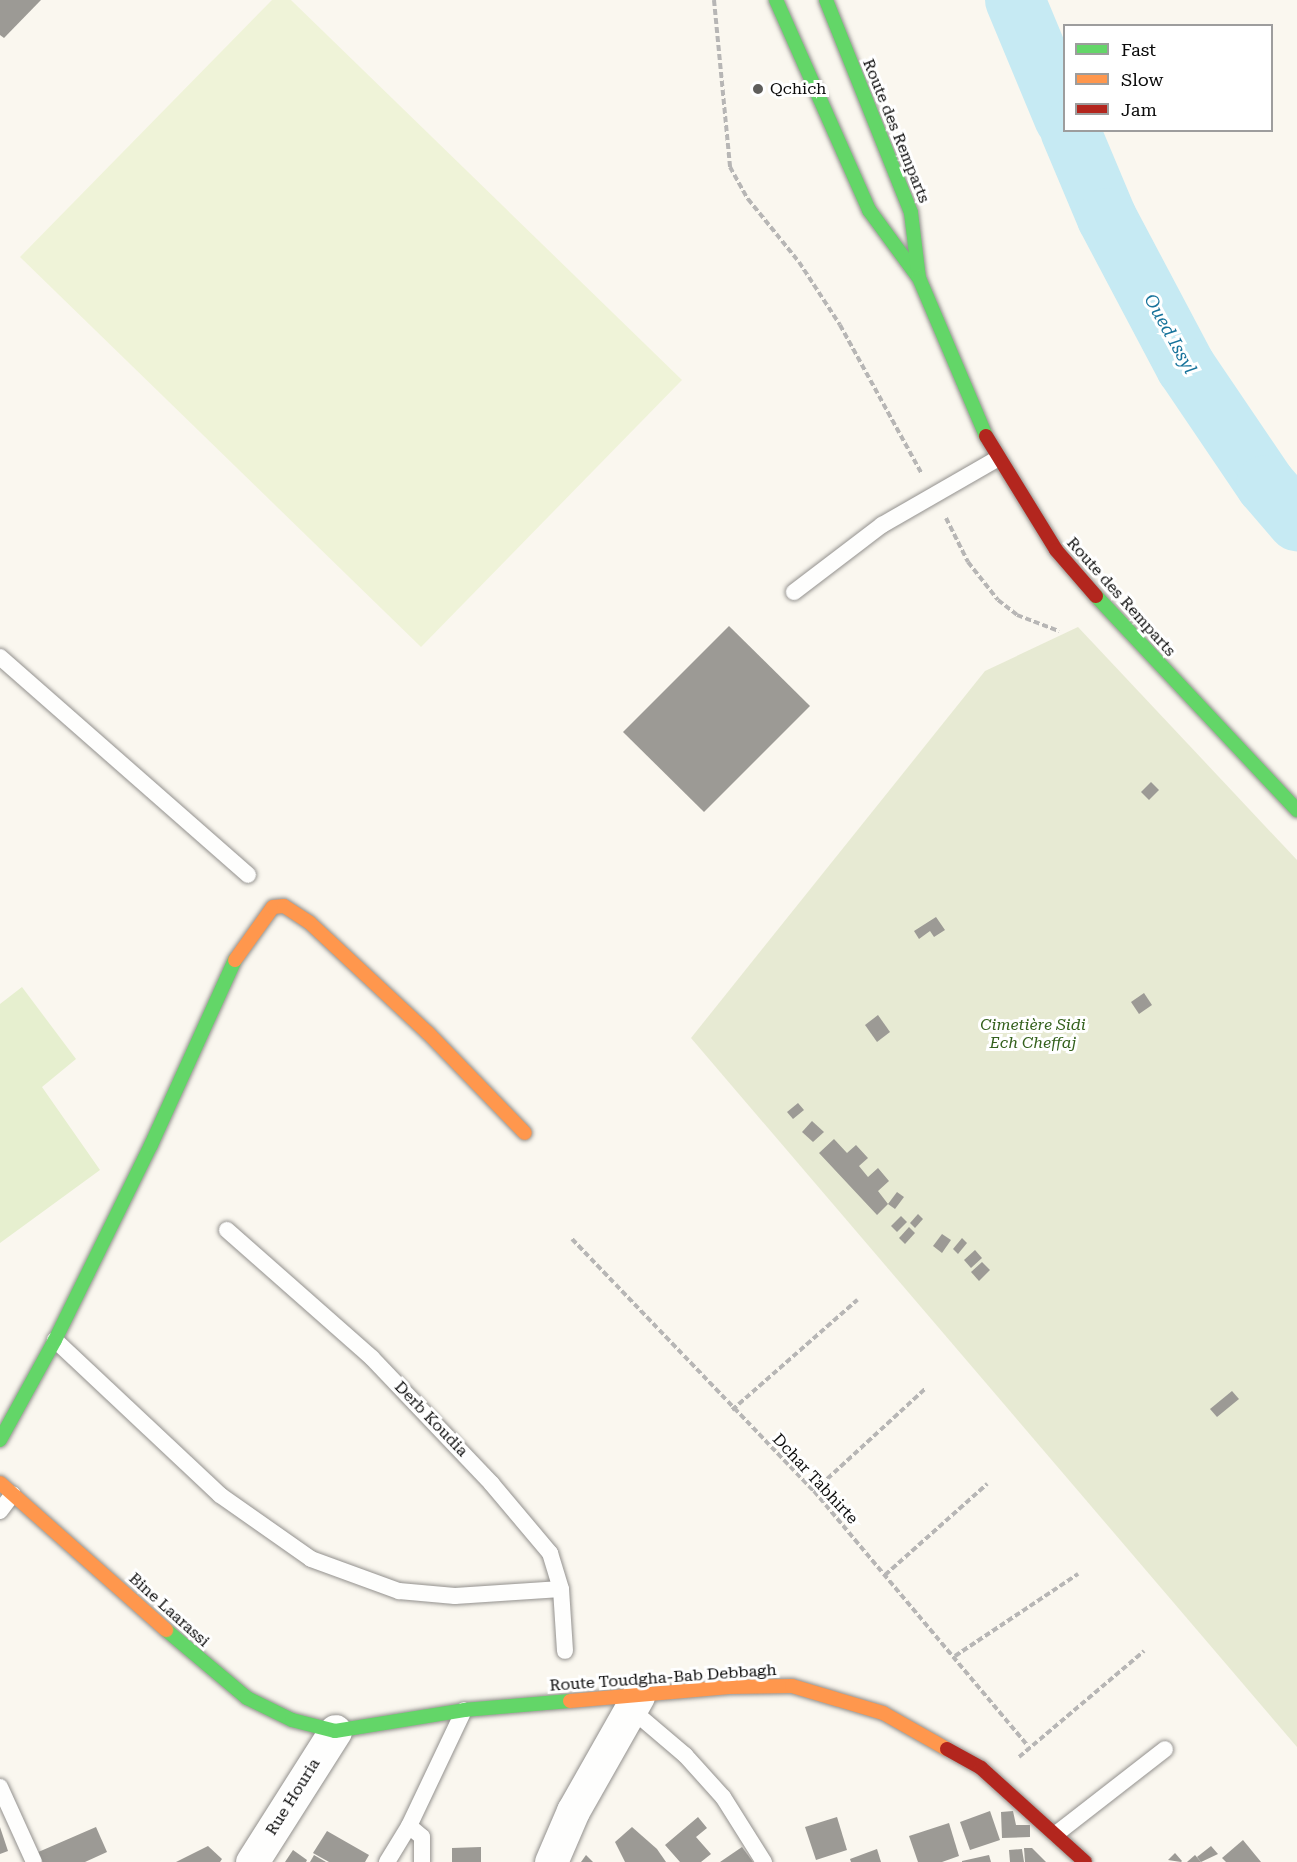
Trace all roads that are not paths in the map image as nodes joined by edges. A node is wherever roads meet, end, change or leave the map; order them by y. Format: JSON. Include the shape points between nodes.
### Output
{"nodes":[{"id":1,"x":776,"y":0,"type":"edge"},
{"id":2,"x":826,"y":0,"type":"edge"},
{"id":3,"x":919,"y":278,"type":"junction"},
{"id":4,"x":997,"y":459,"type":"junction"},
{"id":5,"x":794,"y":592,"type":"dead end"},
{"id":6,"x":0,"y":657,"type":"edge"},
{"id":7,"x":1297,"y":810,"type":"edge"},
{"id":8,"x":248,"y":875,"type":"dead end"},
{"id":9,"x":525,"y":1133,"type":"dead end"},
{"id":10,"x":227,"y":1230,"type":"dead end"},
{"id":11,"x":55,"y":1340,"type":"junction"},
{"id":12,"x":0,"y":1440,"type":"edge"},
{"id":13,"x":6,"y":1488,"type":"edge"},
{"id":14,"x":0,"y":1511,"type":"edge"},
{"id":15,"x":561,"y":1589,"type":"junction"},
{"id":16,"x":565,"y":1651,"type":"dead end"},
{"id":17,"x":635,"y":1703,"type":"junction"},
{"id":18,"x":464,"y":1710,"type":"junction"},
{"id":19,"x":335,"y":1731,"type":"junction"},
{"id":20,"x":1166,"y":1749,"type":"dead end"},
{"id":21,"x":0,"y":1787,"type":"edge"},
{"id":22,"x":409,"y":1826,"type":"junction"},
{"id":23,"x":1056,"y":1834,"type":"junction"},
{"id":24,"x":34,"y":1862,"type":"edge"},
{"id":25,"x":252,"y":1862,"type":"edge"},
{"id":26,"x":387,"y":1862,"type":"edge"},
{"id":27,"x":422,"y":1862,"type":"edge"},
{"id":28,"x":551,"y":1862,"type":"edge"},
{"id":29,"x":764,"y":1862,"type":"edge"},
{"id":30,"x":1085,"y":1862,"type":"edge"}],
"edges":[{"from":1,"to":3,"type":"street","name":"Route des Remparts","via":[[869,210]]},
{"from":2,"to":3,"type":"street","name":"Route des Remparts","via":[[911,213]]},
{"from":3,"to":4,"type":"street","name":"Route des Remparts","via":[[967,399]]},
{"from":4,"to":5,"type":"lane","via":[[882,525]]},
{"from":4,"to":7,"type":"street","name":"Route des Remparts","via":[[1056,550],[1089,590]]},
{"from":6,"to":8,"type":"lane"},
{"from":9,"to":11,"type":"street","via":[[428,1033],[310,923],[284,906],[273,907],[238,952],[151,1145]]},
{"from":10,"to":15,"type":"lane","name":"Derb Koudia","via":[[372,1358],[491,1483],[550,1553]]},
{"from":11,"to":12,"type":"street"},
{"from":11,"to":15,"type":"lane","via":[[220,1495],[311,1559],[399,1591],[455,1596]]},
{"from":13,"to":14,"type":"lane"},
{"from":13,"to":19,"type":"street","name":"Bine Laarassi","via":[[247,1698],[292,1720]]},
{"from":15,"to":16,"type":"lane","name":"Derb Koudia"},
{"from":17,"to":18,"type":"street","name":"Route Toudgha-Bab Debbagh"},
{"from":17,"to":23,"type":"street","name":"Route Toudgha-Bab Debbagh","via":[[761,1685],[822,1692],[883,1713],[1000,1781]]},
{"from":17,"to":28,"type":"street","via":[[573,1811]]},
{"from":17,"to":29,"type":"lane","via":[[723,1797]]},
{"from":18,"to":19,"type":"street","name":"Route Toudgha-Bab Debbagh"},
{"from":18,"to":22,"type":"lane"},
{"from":19,"to":25,"type":"street","name":"Rue Houria"},
{"from":20,"to":23,"type":"lane"},
{"from":21,"to":24,"type":"lane"},
{"from":22,"to":26,"type":"lane"},
{"from":22,"to":27,"type":"lane","via":[[422,1837]]},
{"from":23,"to":30,"type":"street","name":"Route Toudgha-Bab Debbagh"}]}
